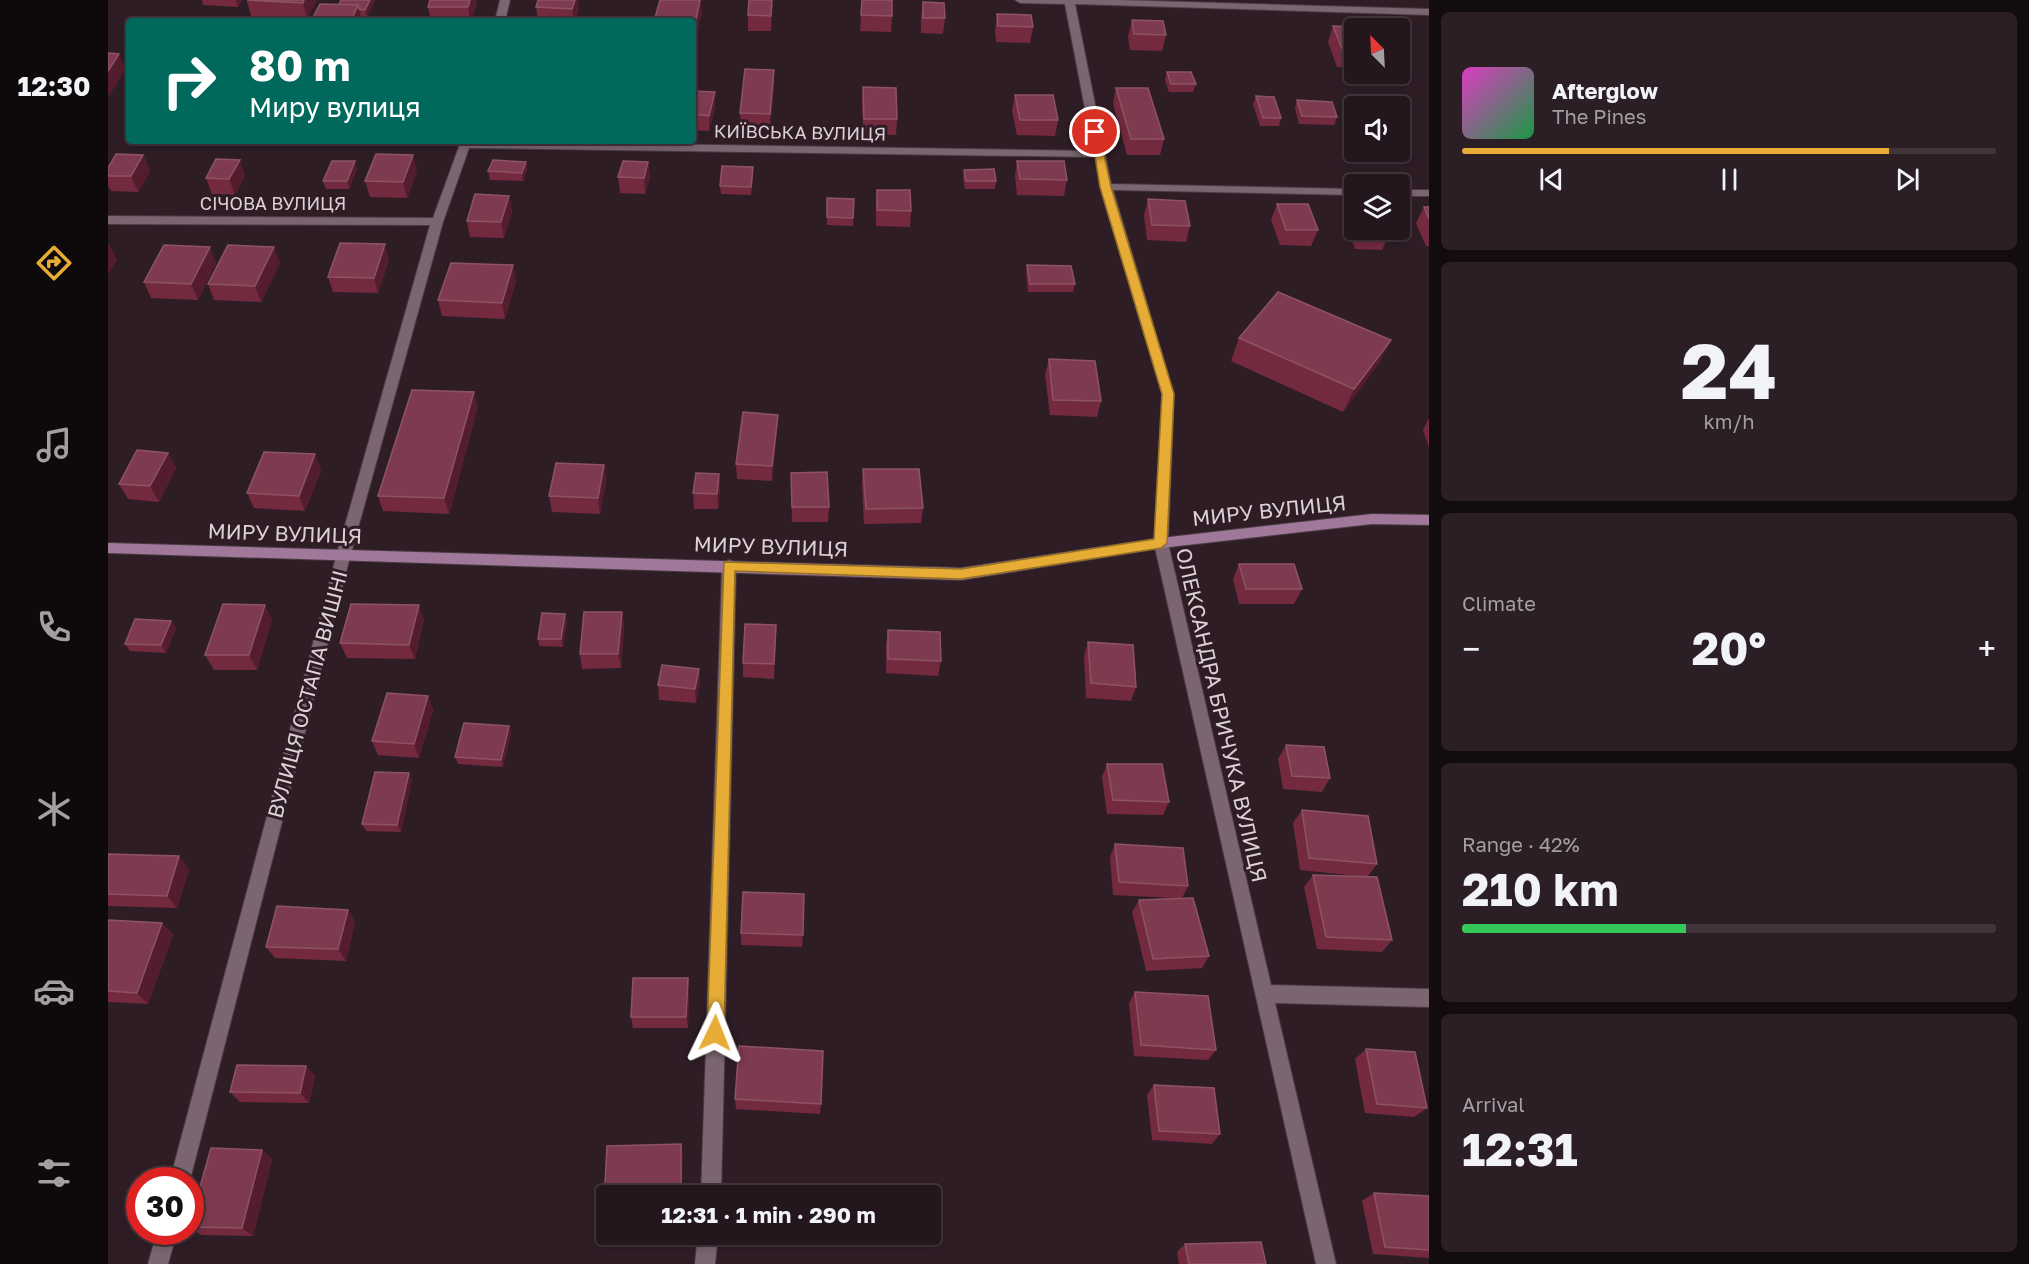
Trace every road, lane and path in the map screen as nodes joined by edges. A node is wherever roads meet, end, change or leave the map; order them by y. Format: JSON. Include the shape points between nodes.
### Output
{"nodes":[{"id":1,"x":505,"y":0,"type":"edge"},
{"id":2,"x":1020,"y":0,"type":"edge"},
{"id":3,"x":1069,"y":1,"type":"edge"},
{"id":4,"x":1429,"y":12,"type":"edge"},
{"id":5,"x":501,"y":18,"type":"edge"},
{"id":6,"x":466,"y":144,"type":"edge"},
{"id":7,"x":524,"y":144,"type":"edge"},
{"id":8,"x":1099,"y":154,"type":"junction"},
{"id":9,"x":1106,"y":187,"type":"junction"},
{"id":10,"x":1344,"y":192,"type":"edge"},
{"id":11,"x":1410,"y":192,"type":"edge"},
{"id":12,"x":1429,"y":193,"type":"edge"},
{"id":13,"x":108,"y":220,"type":"edge"},
{"id":14,"x":437,"y":222,"type":"junction"},
{"id":15,"x":1429,"y":520,"type":"edge"},
{"id":16,"x":1161,"y":543,"type":"junction"},
{"id":17,"x":108,"y":548,"type":"edge"},
{"id":18,"x":343,"y":556,"type":"junction"},
{"id":19,"x":729,"y":566,"type":"junction"},
{"id":20,"x":1265,"y":994,"type":"junction"},
{"id":21,"x":1429,"y":998,"type":"edge"},
{"id":22,"x":183,"y":1167,"type":"edge"},
{"id":23,"x":711,"y":1185,"type":"edge"},
{"id":24,"x":163,"y":1245,"type":"edge"},
{"id":25,"x":707,"y":1245,"type":"edge"},
{"id":26,"x":158,"y":1264,"type":"edge"},
{"id":27,"x":705,"y":1264,"type":"edge"},
{"id":28,"x":1326,"y":1264,"type":"edge"}],
"edges":[{"from":1,"to":5,"type":"street"},
{"from":2,"to":3,"type":"street"},
{"from":3,"to":4,"type":"street"},
{"from":3,"to":8,"type":"street","name":"ОЛЕКСАНДРА БРИЧУКА ВУЛИЦЯ"},
{"from":6,"to":14,"type":"street","name":"ВУЛИЦЯ ОСТАПА ВИШНІ"},
{"from":7,"to":8,"type":"street","name":"КИЇВСЬКА ВУЛИЦЯ"},
{"from":8,"to":9,"type":"street","name":"ОЛЕКСАНДРА БРИЧУКА ВУЛИЦЯ"},
{"from":9,"to":10,"type":"street"},
{"from":9,"to":16,"type":"street","name":"ОЛЕКСАНДРА БРИЧУКА ВУЛИЦЯ","via":[[1168,394]]},
{"from":11,"to":12,"type":"street"},
{"from":13,"to":14,"type":"street","name":"СІЧОВА ВУЛИЦЯ"},
{"from":14,"to":18,"type":"street","name":"ВУЛИЦЯ ОСТАПА ВИШНІ"},
{"from":15,"to":16,"type":"main road","name":"МИРУ ВУЛИЦЯ","via":[[1372,519]]},
{"from":16,"to":19,"type":"main road","name":"МИРУ ВУЛИЦЯ","via":[[961,574]]},
{"from":16,"to":20,"type":"street","name":"ОЛЕКСАНДРА БРИЧУКА ВУЛИЦЯ"},
{"from":17,"to":18,"type":"main road","name":"МИРУ ВУЛИЦЯ"},
{"from":18,"to":19,"type":"main road","name":"МИРУ ВУЛИЦЯ"},
{"from":18,"to":22,"type":"street","name":"ВУЛИЦЯ ОСТАПА ВИШНІ"},
{"from":19,"to":23,"type":"street"},
{"from":20,"to":21,"type":"street"},
{"from":20,"to":28,"type":"street","name":"ОЛЕКСАНДРА БРИЧУКА ВУЛИЦЯ"},
{"from":24,"to":26,"type":"street"},
{"from":25,"to":27,"type":"street"}]}
